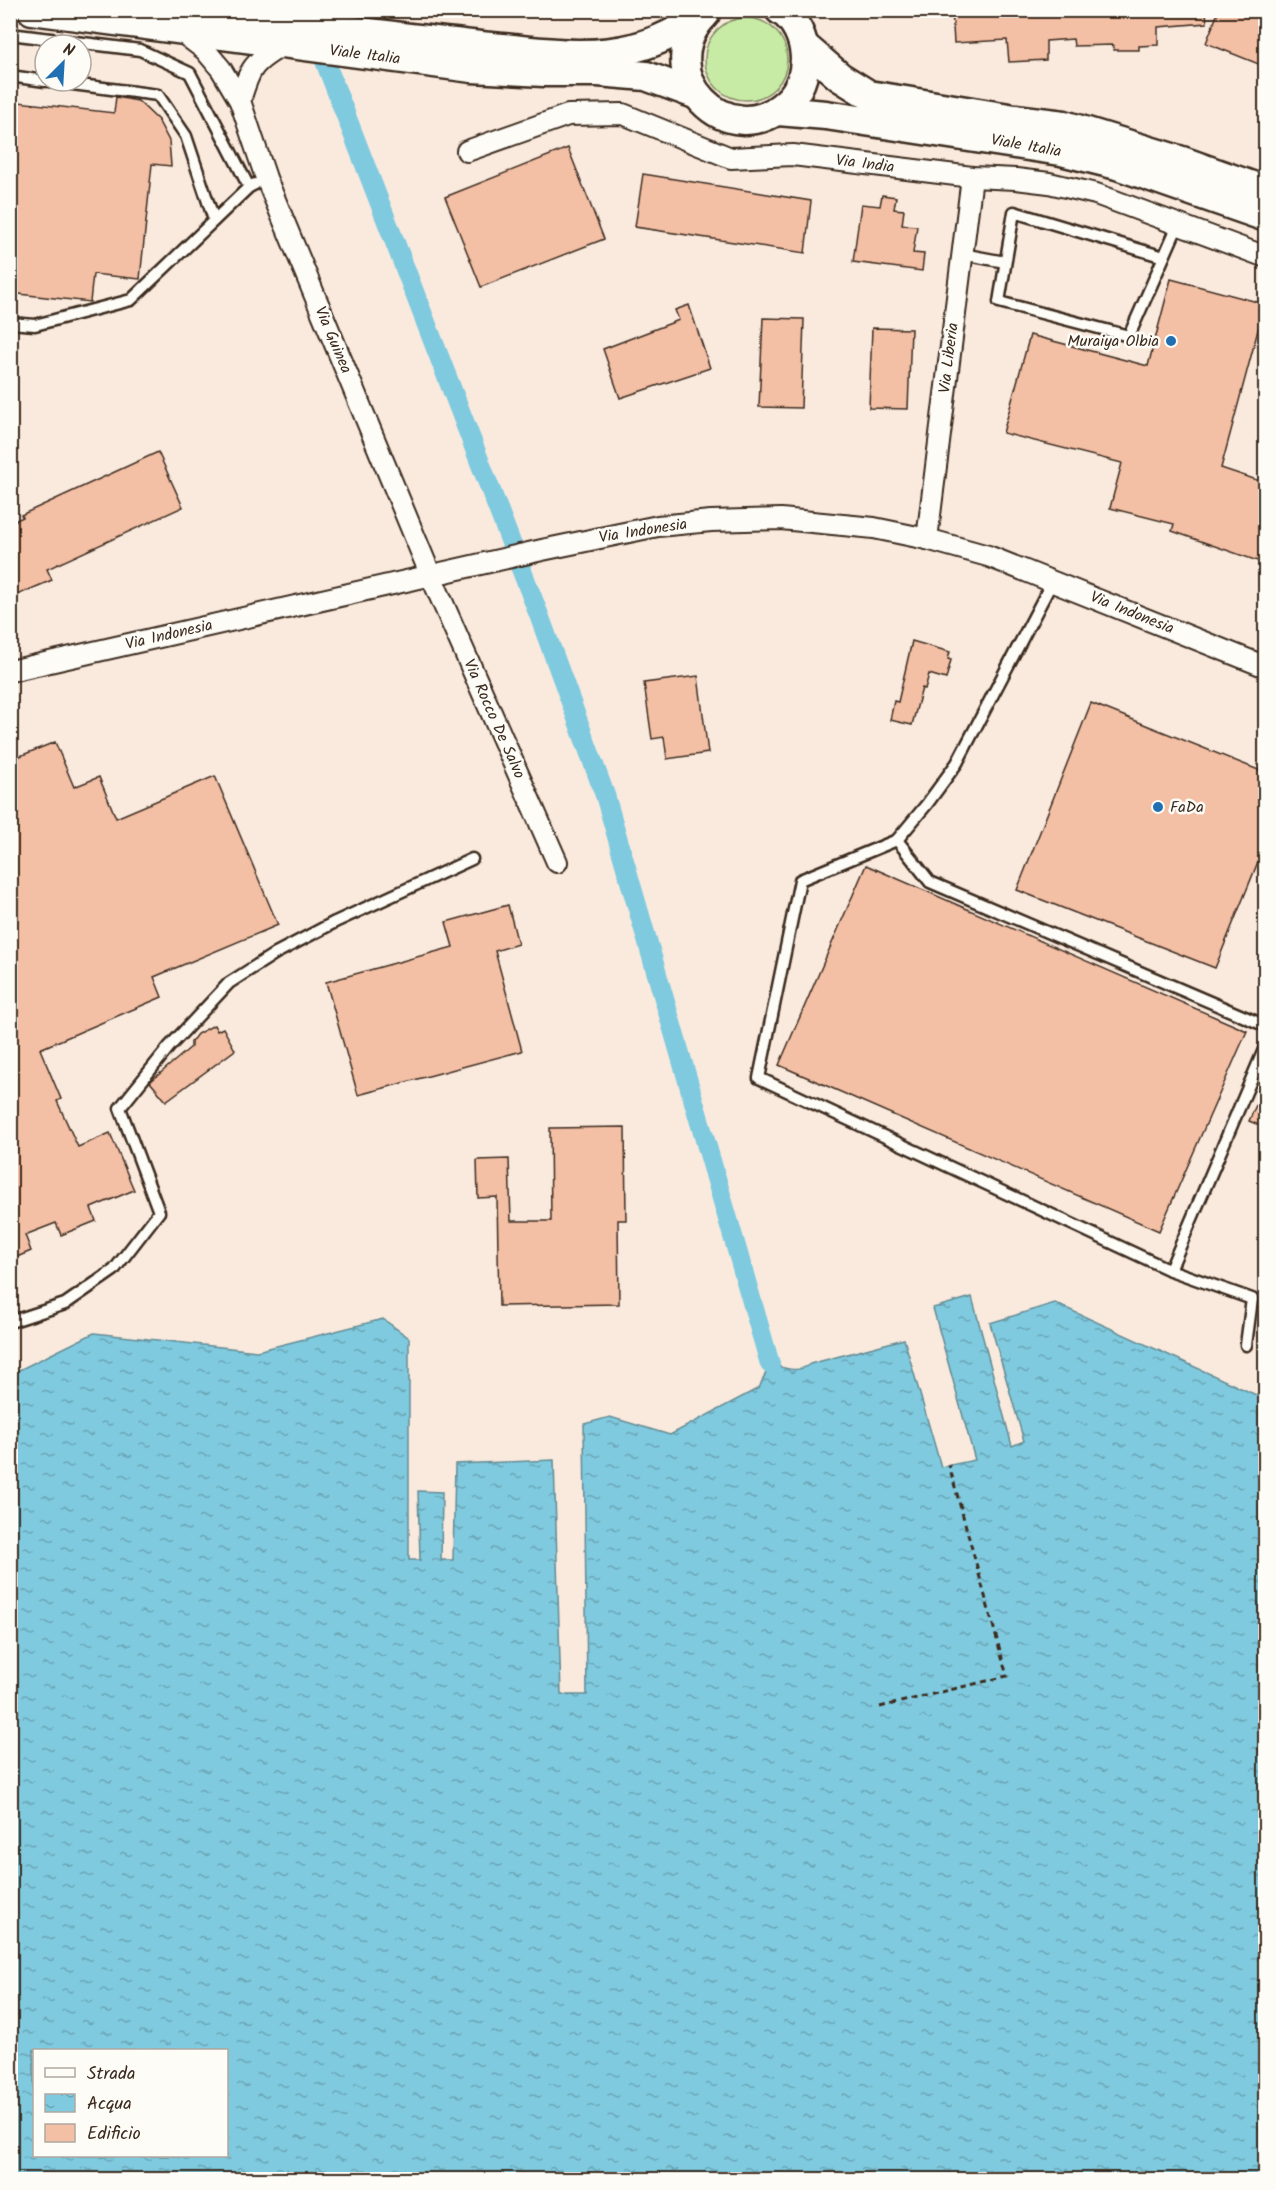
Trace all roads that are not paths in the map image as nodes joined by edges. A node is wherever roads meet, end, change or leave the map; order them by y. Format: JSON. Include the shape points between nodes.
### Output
{"nodes":[{"id":1,"x":32,"y":10,"type":"edge"},
{"id":2,"x":780,"y":10,"type":"edge"},
{"id":3,"x":706,"y":13,"type":"edge"},
{"id":4,"x":195,"y":16,"type":"edge"},
{"id":5,"x":10,"y":34,"type":"edge"},
{"id":6,"x":289,"y":38,"type":"junction"},
{"id":7,"x":349,"y":42,"type":"junction"},
{"id":8,"x":805,"y":47,"type":"junction"},
{"id":9,"x":10,"y":76,"type":"edge"},
{"id":10,"x":33,"y":79,"type":"edge"},
{"id":11,"x":93,"y":87,"type":"edge"},
{"id":12,"x":695,"y":94,"type":"junction"},
{"id":13,"x":240,"y":101,"type":"junction"},
{"id":14,"x":778,"y":111,"type":"junction"},
{"id":15,"x":467,"y":151,"type":"dead end"},
{"id":16,"x":972,"y":177,"type":"junction"},
{"id":17,"x":257,"y":183,"type":"junction"},
{"id":18,"x":1266,"y":191,"type":"edge"},
{"id":19,"x":1266,"y":217,"type":"edge"},
{"id":20,"x":214,"y":220,"type":"junction"},
{"id":21,"x":1178,"y":225,"type":"junction"},
{"id":22,"x":962,"y":254,"type":"junction"},
{"id":23,"x":1164,"y":257,"type":"junction"},
{"id":24,"x":1266,"y":257,"type":"edge"},
{"id":25,"x":1005,"y":262,"type":"junction"},
{"id":26,"x":10,"y":323,"type":"edge"},
{"id":27,"x":927,"y":539,"type":"junction"},
{"id":28,"x":432,"y":576,"type":"junction"},
{"id":29,"x":1052,"y":582,"type":"junction"},
{"id":30,"x":1266,"y":667,"type":"edge"},
{"id":31,"x":10,"y":671,"type":"edge"},
{"id":32,"x":897,"y":840,"type":"junction"},
{"id":33,"x":472,"y":859,"type":"dead end"},
{"id":34,"x":557,"y":862,"type":"dead end"},
{"id":35,"x":1266,"y":1026,"type":"edge"},
{"id":36,"x":1266,"y":1046,"type":"edge"},
{"id":37,"x":1170,"y":1270,"type":"junction"},
{"id":38,"x":10,"y":1322,"type":"edge"},
{"id":39,"x":1246,"y":1345,"type":"dead end"}],
"edges":[{"from":1,"to":4,"type":"main road","name":"Viale Italia"},
{"from":2,"to":8,"type":"main road","via":[[797,28]]},
{"from":3,"to":7,"type":"main road","name":"Viale Italia","via":[[651,43],[601,53]]},
{"from":3,"to":12,"type":"main road","via":[[690,34],[684,56],[686,74]]},
{"from":4,"to":6,"type":"main road","name":"Viale Italia"},
{"from":4,"to":13,"type":"street","name":"Via Guinea","via":[[205,50]]},
{"from":5,"to":17,"type":"lane","via":[[140,50],[190,73]]},
{"from":6,"to":7,"type":"main road","name":"Viale Italia"},
{"from":6,"to":13,"type":"street","via":[[260,58],[247,75]]},
{"from":7,"to":12,"type":"main road","name":"Viale Italia","via":[[472,68],[646,76]]},
{"from":8,"to":14,"type":"main road","via":[[805,71],[795,94]]},
{"from":8,"to":18,"type":"main road","name":"Viale Italia","via":[[869,95],[1064,125]]},
{"from":9,"to":10,"type":"lane"},
{"from":11,"to":20,"type":"lane","via":[[158,95],[186,136]]},
{"from":12,"to":14,"type":"main road","via":[[713,111],[736,119],[758,119]]},
{"from":13,"to":17,"type":"street","name":"Via Guinea"},
{"from":14,"to":19,"type":"main road","name":"Viale Italia","via":[[1061,151],[1137,172]]},
{"from":15,"to":16,"type":"street","name":"Via India","via":[[568,115],[623,114],[731,158],[792,155]]},
{"from":16,"to":21,"type":"street","name":"Via India","via":[[1027,180],[1096,194]]},
{"from":16,"to":22,"type":"street","name":"Via Liberia"},
{"from":17,"to":20,"type":"lane"},
{"from":17,"to":28,"type":"street","name":"Via Guinea"},
{"from":20,"to":26,"type":"lane","via":[[131,300],[36,326]]},
{"from":21,"to":23,"type":"lane"},
{"from":21,"to":24,"type":"street","name":"Via India"},
{"from":22,"to":25,"type":"lane"},
{"from":22,"to":27,"type":"street","name":"Via Liberia"},
{"from":23,"to":25,"type":"lane","via":[[1014,212]]},
{"from":23,"to":25,"type":"lane","via":[[1129,336],[999,302]]},
{"from":27,"to":28,"type":"street","name":"Via Indonesia","via":[[874,528],[781,519],[711,521],[658,526]]},
{"from":27,"to":29,"type":"street","name":"Via Indonesia","via":[[988,556]]},
{"from":28,"to":31,"type":"street","name":"Via Indonesia"},
{"from":28,"to":34,"type":"street","name":"Via Rocco De Salvo"},
{"from":29,"to":30,"type":"street","name":"Via Indonesia"},
{"from":29,"to":32,"type":"lane","via":[[957,763]]},
{"from":32,"to":35,"type":"lane","via":[[930,882]]},
{"from":32,"to":37,"type":"lane","via":[[800,880],[759,1078]]},
{"from":33,"to":38,"type":"lane","via":[[335,922],[229,983],[169,1047],[120,1108],[159,1212],[114,1270],[65,1304]]},
{"from":36,"to":37,"type":"lane"},
{"from":37,"to":39,"type":"lane","via":[[1252,1299]]}]}
